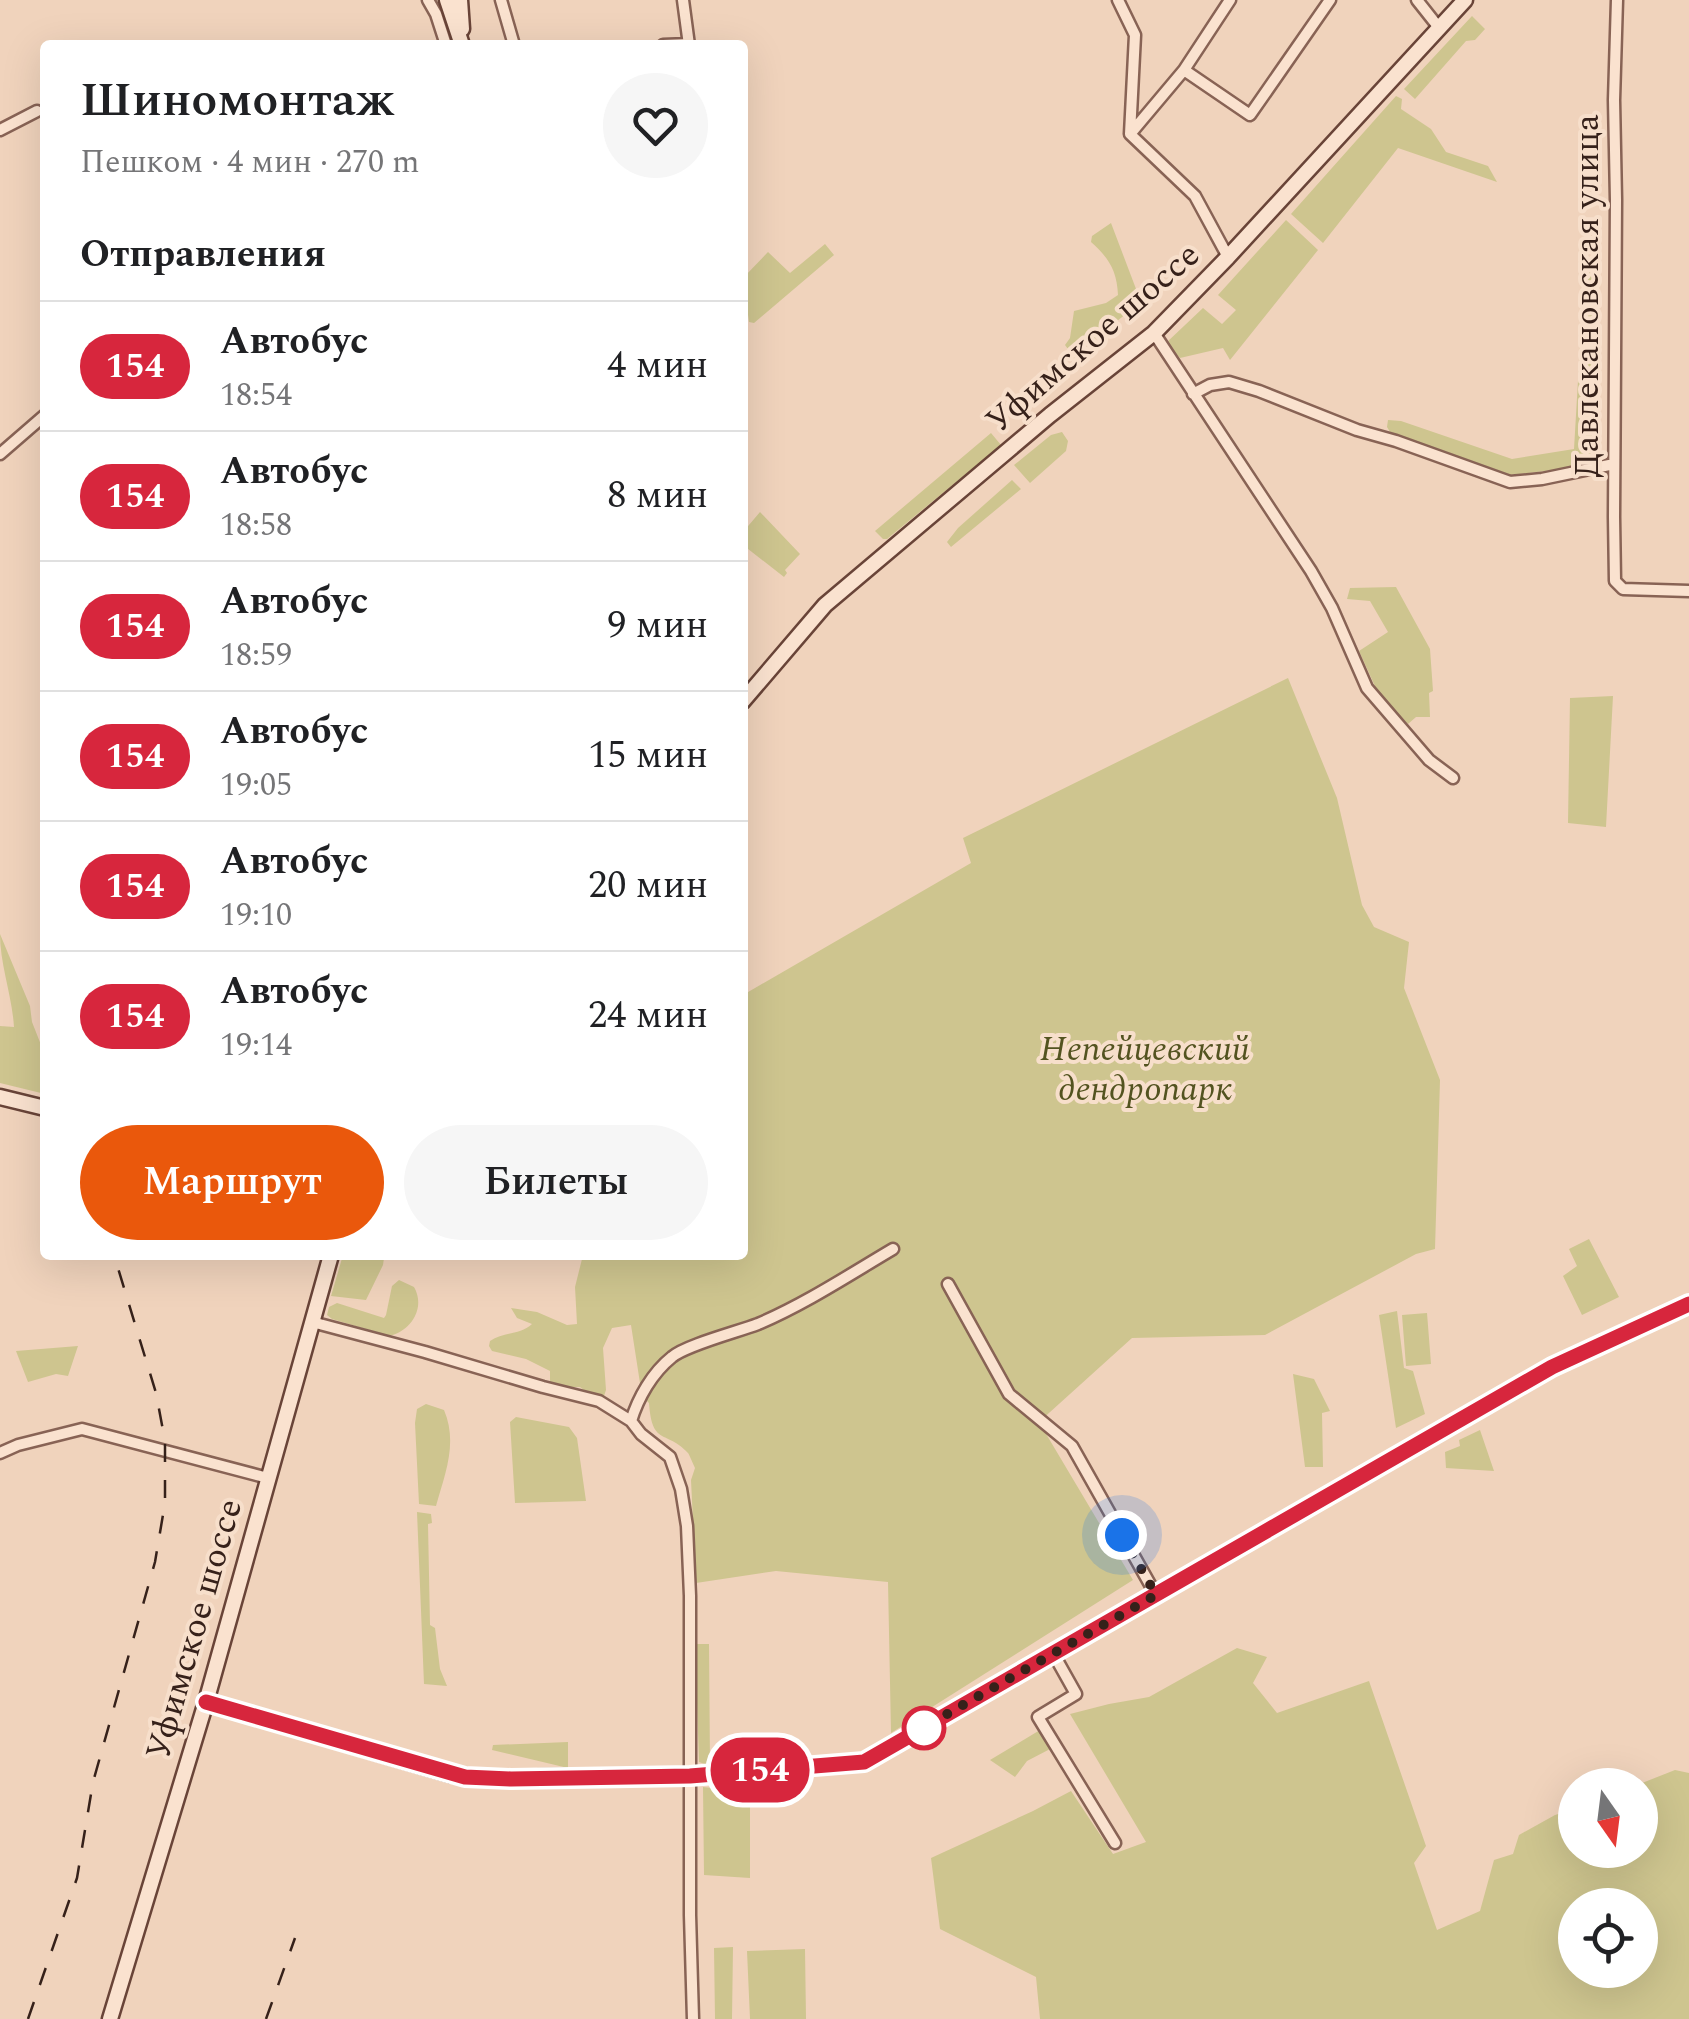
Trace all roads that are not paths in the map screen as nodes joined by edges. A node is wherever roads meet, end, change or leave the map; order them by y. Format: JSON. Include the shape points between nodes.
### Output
{"nodes":[{"id":1,"x":428,"y":0,"type":"edge"},
{"id":2,"x":447,"y":0,"type":"edge"},
{"id":3,"x":460,"y":0,"type":"edge"},
{"id":4,"x":501,"y":0,"type":"edge"},
{"id":5,"x":684,"y":0,"type":"edge"},
{"id":6,"x":1230,"y":0,"type":"edge"},
{"id":7,"x":1330,"y":0,"type":"edge"},
{"id":8,"x":1417,"y":0,"type":"edge"},
{"id":9,"x":1465,"y":0,"type":"edge"},
{"id":10,"x":1618,"y":0,"type":"edge"},
{"id":11,"x":1120,"y":1,"type":"edge"},
{"id":12,"x":1440,"y":29,"type":"junction"},
{"id":13,"x":444,"y":40,"type":"edge"},
{"id":14,"x":460,"y":40,"type":"edge"},
{"id":15,"x":462,"y":40,"type":"edge"},
{"id":16,"x":513,"y":40,"type":"edge"},
{"id":17,"x":689,"y":40,"type":"edge"},
{"id":18,"x":1184,"y":70,"type":"junction"},
{"id":19,"x":37,"y":111,"type":"dead end"},
{"id":20,"x":0,"y":130,"type":"edge"},
{"id":21,"x":1130,"y":134,"type":"junction"},
{"id":22,"x":1228,"y":257,"type":"junction"},
{"id":23,"x":1154,"y":333,"type":"junction"},
{"id":24,"x":1193,"y":394,"type":"junction"},
{"id":25,"x":40,"y":418,"type":"edge"},
{"id":26,"x":0,"y":454,"type":"edge"},
{"id":27,"x":1614,"y":464,"type":"junction"},
{"id":28,"x":1689,"y":591,"type":"edge"},
{"id":29,"x":748,"y":695,"type":"edge"},
{"id":30,"x":1453,"y":778,"type":"dead end"},
{"id":31,"x":0,"y":1097,"type":"edge"},
{"id":32,"x":40,"y":1107,"type":"edge"},
{"id":33,"x":893,"y":1249,"type":"dead end"},
{"id":34,"x":330,"y":1260,"type":"edge"},
{"id":35,"x":948,"y":1284,"type":"dead end"},
{"id":36,"x":1689,"y":1304,"type":"edge"},
{"id":37,"x":312,"y":1322,"type":"junction"},
{"id":38,"x":631,"y":1422,"type":"junction"},
{"id":39,"x":0,"y":1453,"type":"edge"},
{"id":40,"x":268,"y":1478,"type":"junction"},
{"id":41,"x":1156,"y":1595,"type":"junction"},
{"id":42,"x":1053,"y":1653,"type":"junction"},
{"id":43,"x":206,"y":1702,"type":"junction"},
{"id":44,"x":690,"y":1776,"type":"junction"},
{"id":45,"x":1116,"y":1843,"type":"dead end"},
{"id":46,"x":110,"y":2019,"type":"edge"},
{"id":47,"x":693,"y":2019,"type":"edge"}],
"edges":[{"from":1,"to":13,"type":"street"},
{"from":2,"to":14,"type":"main road"},
{"from":3,"to":15,"type":"main road"},
{"from":4,"to":16,"type":"street"},
{"from":5,"to":17,"type":"street"},
{"from":6,"to":18,"type":"street"},
{"from":7,"to":18,"type":"street","via":[[1250,114]]},
{"from":8,"to":12,"type":"street"},
{"from":9,"to":12,"type":"main road","name":"Уфимское шоссе"},
{"from":10,"to":27,"type":"street","name":"Давлекановская улица"},
{"from":11,"to":21,"type":"street","via":[[1136,42]]},
{"from":12,"to":22,"type":"main road","name":"Уфимское шоссе"},
{"from":18,"to":21,"type":"street"},
{"from":19,"to":20,"type":"street"},
{"from":21,"to":22,"type":"street","via":[[1194,196]]},
{"from":22,"to":23,"type":"main road","name":"Уфимское шоссе"},
{"from":23,"to":24,"type":"street"},
{"from":23,"to":29,"type":"main road","name":"Уфимское шоссе","via":[[826,605]]},
{"from":24,"to":27,"type":"street","via":[[1229,382],[1510,482]]},
{"from":24,"to":30,"type":"street","via":[[1312,571],[1367,688]]},
{"from":25,"to":26,"type":"street"},
{"from":27,"to":28,"type":"street","name":"Давлекановская улица","via":[[1615,580],[1622,589]]},
{"from":31,"to":32,"type":"main road"},
{"from":33,"to":38,"type":"street","via":[[758,1323],[674,1354],[637,1402]]},
{"from":34,"to":37,"type":"main road","name":"Уфимское шоссе"},
{"from":35,"to":41,"type":"street","via":[[1008,1394],[1072,1446]]},
{"from":36,"to":41,"type":"main road","via":[[1552,1367]]},
{"from":37,"to":38,"type":"street","via":[[599,1401]]},
{"from":37,"to":40,"type":"main road","name":"Уфимское шоссе"},
{"from":38,"to":44,"type":"street","via":[[670,1457],[681,1489],[690,1596]]},
{"from":39,"to":40,"type":"street","via":[[82,1430]]},
{"from":40,"to":43,"type":"main road","name":"Уфимское шоссе"},
{"from":41,"to":42,"type":"main road"},
{"from":42,"to":44,"type":"main road","via":[[864,1762]]},
{"from":42,"to":45,"type":"street","via":[[1076,1694],[1038,1717]]},
{"from":43,"to":44,"type":"main road","via":[[465,1777]]},
{"from":43,"to":46,"type":"main road","name":"Уфимское шоссе"},
{"from":44,"to":47,"type":"street"}]}
